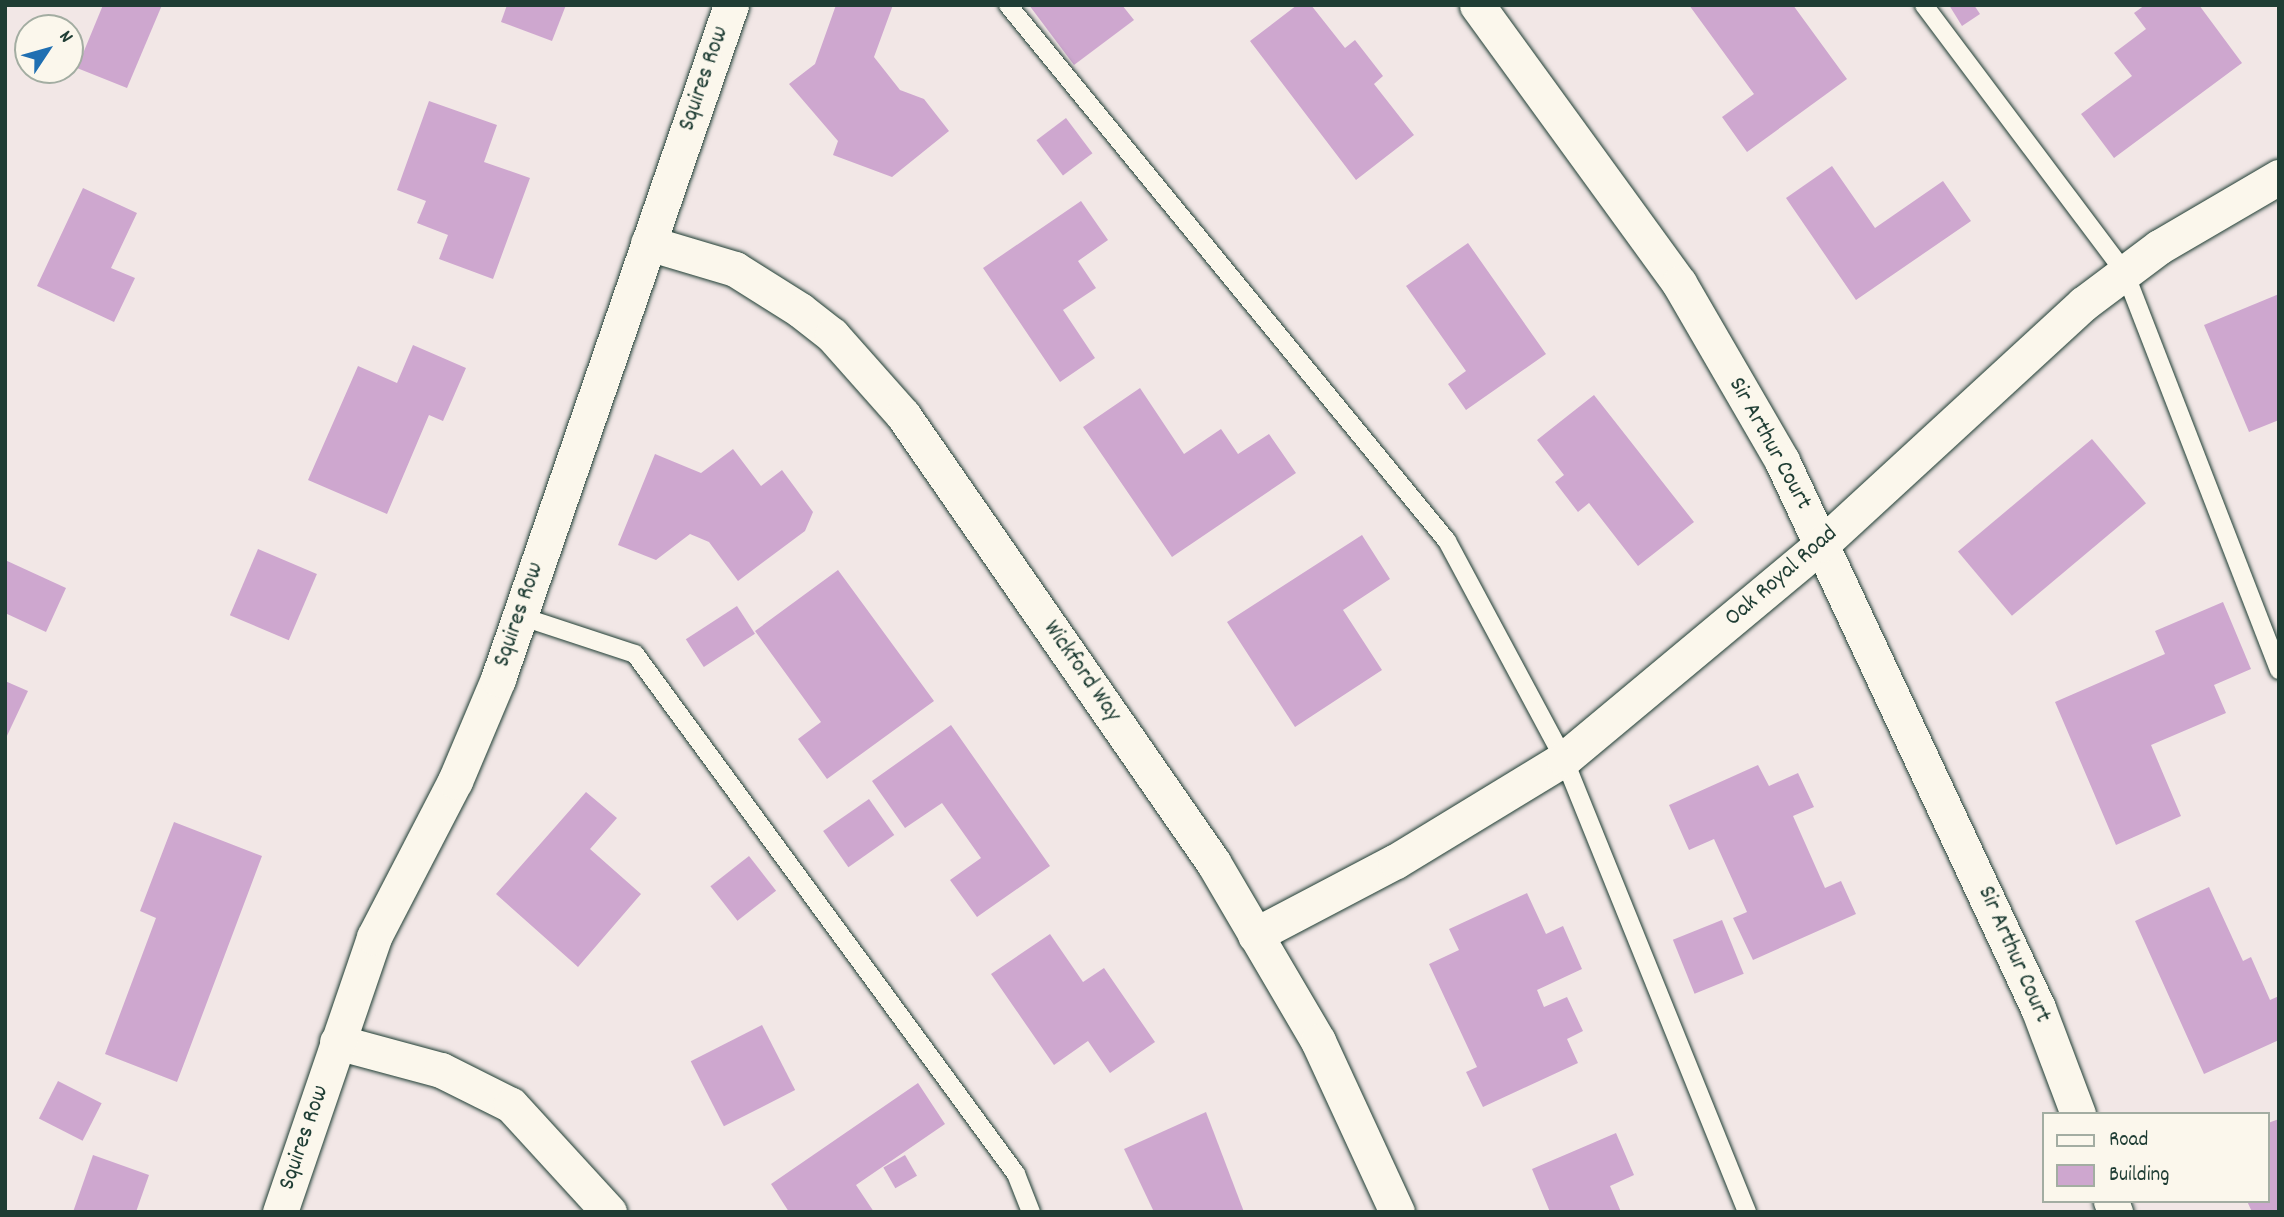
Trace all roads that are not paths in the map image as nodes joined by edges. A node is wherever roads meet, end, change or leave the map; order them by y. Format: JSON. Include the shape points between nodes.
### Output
{"nodes":[{"id":1,"x":731,"y":5,"type":"edge"},
{"id":2,"x":1008,"y":5,"type":"edge"},
{"id":3,"x":1477,"y":5,"type":"edge"},
{"id":4,"x":1924,"y":5,"type":"edge"},
{"id":5,"x":2279,"y":177,"type":"edge"},
{"id":6,"x":648,"y":243,"type":"junction"},
{"id":7,"x":2125,"y":273,"type":"junction"},
{"id":8,"x":1822,"y":544,"type":"junction"},
{"id":9,"x":520,"y":616,"type":"junction"},
{"id":10,"x":2279,"y":670,"type":"edge"},
{"id":11,"x":1564,"y":759,"type":"junction"},
{"id":12,"x":1255,"y":935,"type":"junction"},
{"id":13,"x":337,"y":1042,"type":"junction"},
{"id":14,"x":2077,"y":1112,"type":"edge"},
{"id":15,"x":280,"y":1212,"type":"edge"},
{"id":16,"x":609,"y":1212,"type":"edge"},
{"id":17,"x":1031,"y":1212,"type":"edge"},
{"id":18,"x":1397,"y":1212,"type":"edge"},
{"id":19,"x":1747,"y":1212,"type":"edge"}],
"edges":[{"from":1,"to":6,"type":"street","name":"Squires Row"},
{"from":2,"to":11,"type":"lane","via":[[1447,541]]},
{"from":3,"to":8,"type":"street","name":"Sir Arthur Court","via":[[1679,283]]},
{"from":4,"to":7,"type":"lane"},
{"from":5,"to":7,"type":"street","name":"Oak Royal Road"},
{"from":6,"to":9,"type":"street","name":"Squires Row"},
{"from":6,"to":12,"type":"street","name":"Wickford Way","via":[[735,269],[800,310],[832,335],[903,415],[1213,862]]},
{"from":7,"to":8,"type":"street","name":"Oak Royal Road"},
{"from":7,"to":10,"type":"lane"},
{"from":8,"to":11,"type":"street","name":"Oak Royal Road"},
{"from":8,"to":14,"type":"street","name":"Sir Arthur Court","via":[[1868,657],[2038,1008]]},
{"from":9,"to":13,"type":"street","name":"Squires Row","via":[[455,781],[374,937]]},
{"from":9,"to":17,"type":"lane","via":[[635,654],[1016,1174]]},
{"from":11,"to":12,"type":"street","name":"Oak Royal Road","via":[[1396,861]]},
{"from":11,"to":19,"type":"lane"},
{"from":12,"to":18,"type":"street","name":"Wickford Way","via":[[1318,1041]]},
{"from":13,"to":15,"type":"street","name":"Squires Row"},
{"from":13,"to":16,"type":"street","via":[[441,1070],[511,1105]]}]}
